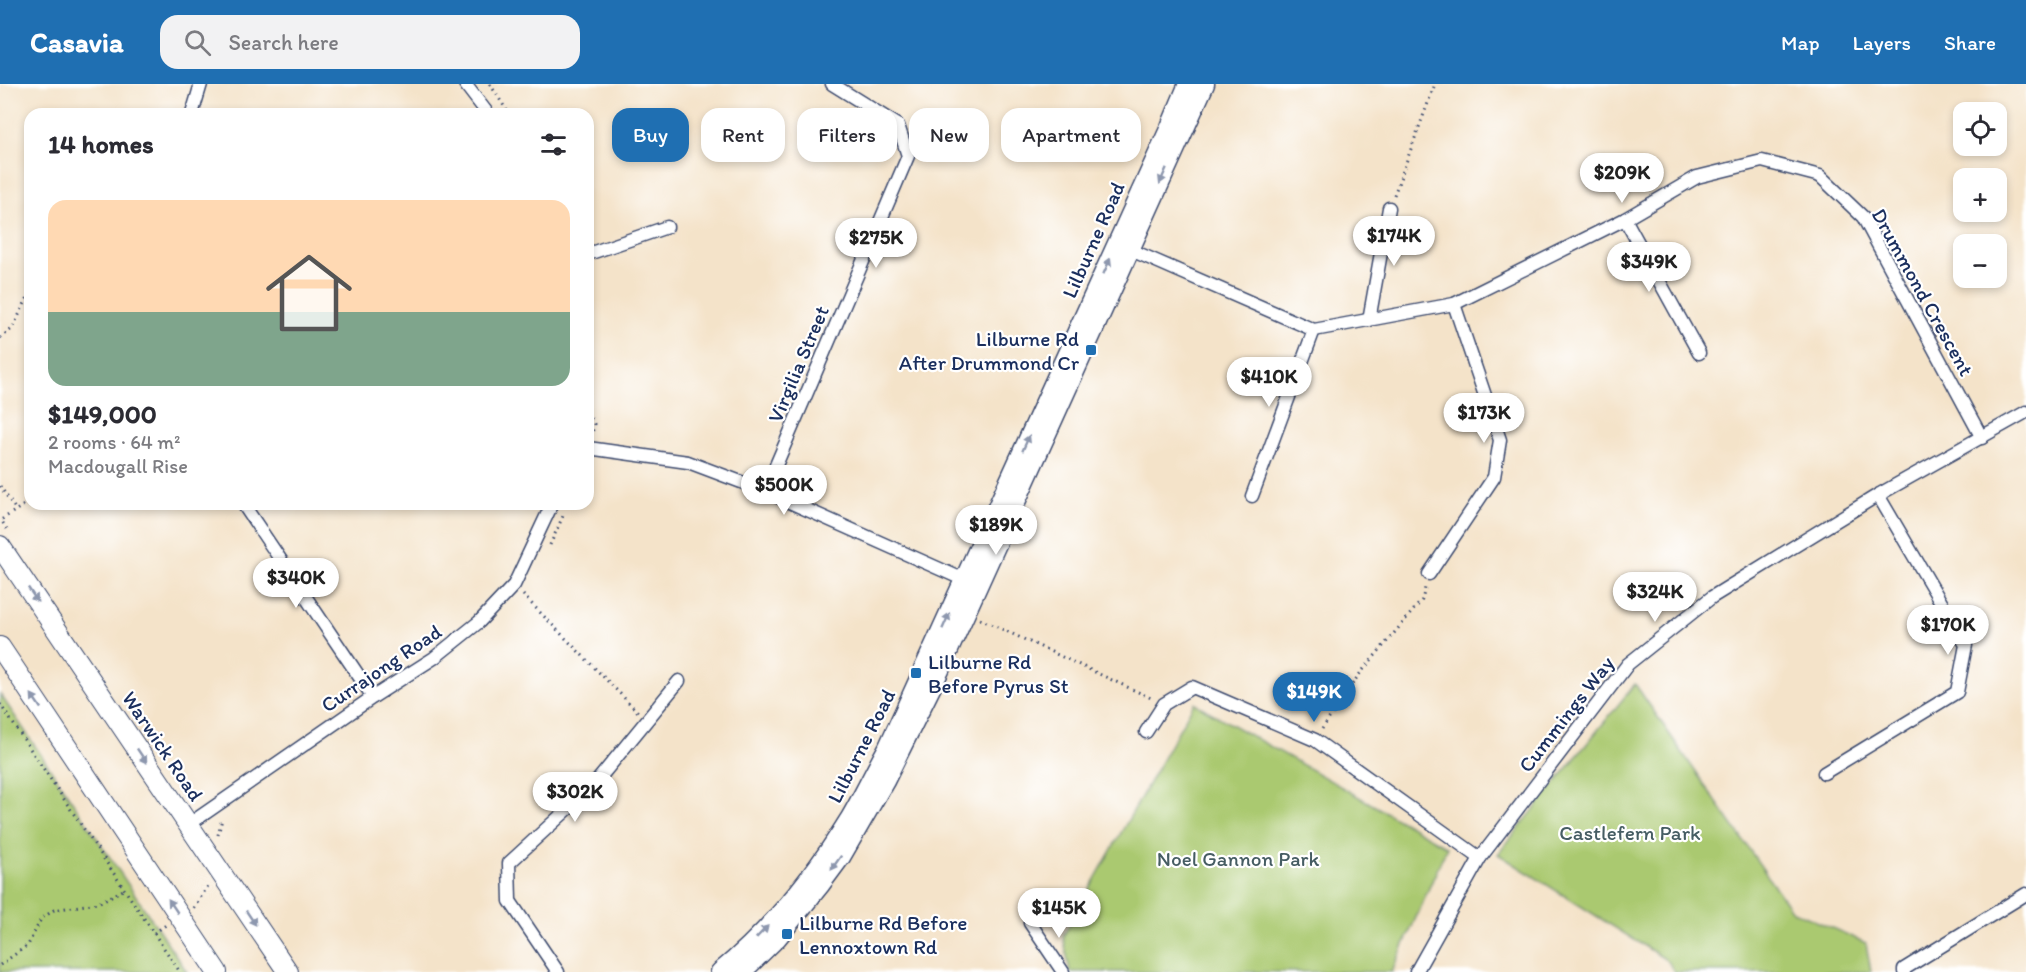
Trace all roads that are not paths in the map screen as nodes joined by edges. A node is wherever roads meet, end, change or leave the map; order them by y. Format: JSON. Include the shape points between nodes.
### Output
{"nodes":[{"id":1,"x":201,"y":84,"type":"edge"},
{"id":2,"x":465,"y":84,"type":"edge"},
{"id":3,"x":832,"y":84,"type":"edge"},
{"id":4,"x":1188,"y":84,"type":"edge"},
{"id":5,"x":1205,"y":84,"type":"edge"},
{"id":6,"x":194,"y":108,"type":"edge"},
{"id":7,"x":483,"y":108,"type":"edge"},
{"id":8,"x":1389,"y":208,"type":"road end"},
{"id":9,"x":1625,"y":219,"type":"junction"},
{"id":10,"x":667,"y":228,"type":"dead end"},
{"id":11,"x":1123,"y":246,"type":"junction"},
{"id":12,"x":594,"y":252,"type":"edge"},
{"id":13,"x":1455,"y":304,"type":"junction"},
{"id":14,"x":1369,"y":320,"type":"junction"},
{"id":15,"x":1314,"y":330,"type":"junction"},
{"id":16,"x":1699,"y":353,"type":"dead end"},
{"id":17,"x":2026,"y":412,"type":"edge"},
{"id":18,"x":1982,"y":438,"type":"junction"},
{"id":19,"x":594,"y":449,"type":"edge"},
{"id":20,"x":765,"y":491,"type":"junction"},
{"id":21,"x":1878,"y":495,"type":"junction"},
{"id":22,"x":1252,"y":496,"type":"dead end"},
{"id":23,"x":247,"y":510,"type":"edge"},
{"id":24,"x":549,"y":510,"type":"edge"},
{"id":25,"x":2,"y":550,"type":"edge"},
{"id":26,"x":1429,"y":574,"type":"road end"},
{"id":27,"x":972,"y":583,"type":"junction"},
{"id":28,"x":1,"y":649,"type":"edge"},
{"id":29,"x":679,"y":681,"type":"dead end"},
{"id":30,"x":373,"y":696,"type":"junction"},
{"id":31,"x":1146,"y":732,"type":"dead end"},
{"id":32,"x":1824,"y":773,"type":"dead end"},
{"id":33,"x":188,"y":825,"type":"junction"},
{"id":34,"x":1480,"y":858,"type":"junction"},
{"id":35,"x":2026,"y":894,"type":"edge"},
{"id":36,"x":1030,"y":923,"type":"dead end"},
{"id":37,"x":733,"y":970,"type":"edge"},
{"id":38,"x":217,"y":972,"type":"edge"},
{"id":39,"x":288,"y":972,"type":"edge"},
{"id":40,"x":558,"y":972,"type":"edge"},
{"id":41,"x":1063,"y":972,"type":"edge"},
{"id":42,"x":1416,"y":972,"type":"edge"},
{"id":43,"x":1904,"y":972,"type":"edge"}],
"edges":[{"from":1,"to":6,"type":"street"},
{"from":2,"to":7,"type":"street"},
{"from":3,"to":20,"type":"street","name":"Virgilia Street","via":[[898,125],[908,156]]},
{"from":4,"to":11,"type":"street","name":"Lilburne Road"},
{"from":5,"to":11,"type":"street","name":"Lilburne Road","one_way":true},
{"from":8,"to":14,"type":"street"},
{"from":9,"to":13,"type":"street","name":"Drummond Crescent"},
{"from":9,"to":16,"type":"street"},
{"from":9,"to":18,"type":"street","name":"Drummond Crescent","via":[[1697,177],[1762,161],[1820,176],[1863,217]]},
{"from":10,"to":12,"type":"street"},
{"from":11,"to":15,"type":"street"},
{"from":11,"to":27,"type":"street","name":"Lilburne Road"},
{"from":13,"to":14,"type":"street","name":"Drummond Crescent"},
{"from":13,"to":26,"type":"street","via":[[1500,440],[1494,477]]},
{"from":14,"to":15,"type":"street","name":"Drummond Crescent"},
{"from":15,"to":22,"type":"street"},
{"from":17,"to":18,"type":"street","name":"Cummings Way"},
{"from":18,"to":21,"type":"street","name":"Cummings Way"},
{"from":19,"to":20,"type":"street","via":[[688,462]]},
{"from":20,"to":27,"type":"street"},
{"from":21,"to":32,"type":"street","via":[[1966,645],[1956,692]]},
{"from":21,"to":34,"type":"street","name":"Cummings Way","via":[[1712,597],[1628,664]]},
{"from":23,"to":30,"type":"street"},
{"from":24,"to":30,"type":"street","name":"Currajong Road","via":[[514,585],[479,622],[434,658]]},
{"from":25,"to":33,"type":"main road","name":"Warwick Road","one_way":true},
{"from":27,"to":37,"type":"street","name":"Lilburne Road","via":[[911,731],[841,857],[777,938]]},
{"from":38,"to":28,"type":"main road","one_way":true},
{"from":29,"to":40,"type":"street","via":[[593,786],[509,862],[510,901]]},
{"from":30,"to":33,"type":"street","name":"Currajong Road"},
{"from":31,"to":34,"type":"street","via":[[1164,704],[1192,687],[1315,740]]},
{"from":33,"to":39,"type":"main road","name":"Warwick Road","one_way":true},
{"from":34,"to":42,"type":"street","name":"Cummings Way"},
{"from":35,"to":43,"type":"street"},
{"from":36,"to":41,"type":"street"}]}
